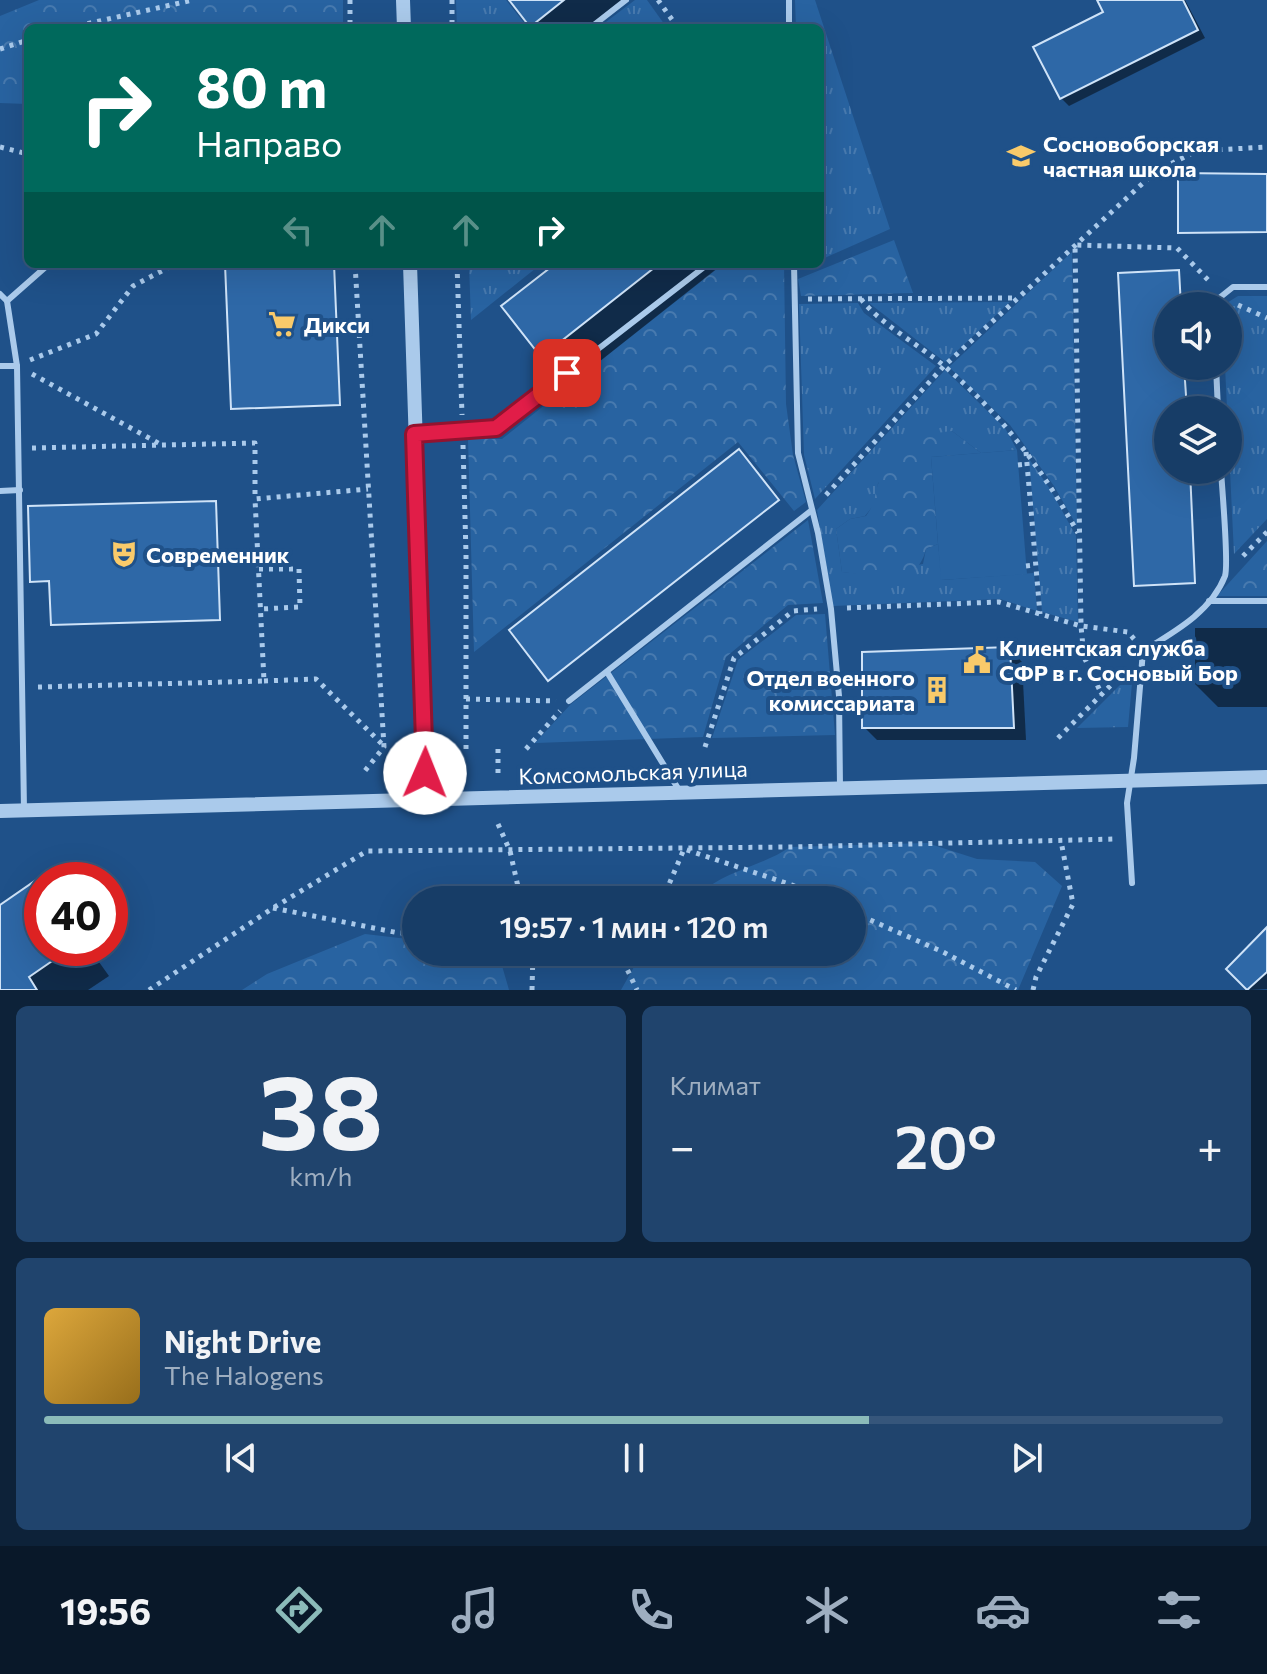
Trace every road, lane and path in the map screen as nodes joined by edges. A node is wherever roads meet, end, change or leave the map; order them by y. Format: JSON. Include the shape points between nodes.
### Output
{"nodes":[{"id":1,"x":193,"y":0,"type":"edge"},
{"id":2,"x":350,"y":0,"type":"edge"},
{"id":3,"x":403,"y":0,"type":"edge"},
{"id":4,"x":452,"y":0,"type":"edge"},
{"id":5,"x":626,"y":0,"type":"edge"},
{"id":6,"x":658,"y":0,"type":"edge"},
{"id":7,"x":789,"y":0,"type":"edge"},
{"id":8,"x":86,"y":24,"type":"edge"},
{"id":9,"x":350,"y":24,"type":"edge"},
{"id":10,"x":404,"y":24,"type":"edge"},
{"id":11,"x":452,"y":24,"type":"edge"},
{"id":12,"x":595,"y":24,"type":"edge"},
{"id":13,"x":675,"y":24,"type":"edge"},
{"id":14,"x":789,"y":24,"type":"edge"},
{"id":15,"x":24,"y":41,"type":"edge"},
{"id":16,"x":0,"y":49,"type":"edge"},
{"id":17,"x":0,"y":147,"type":"edge"},
{"id":18,"x":1267,"y":147,"type":"edge"},
{"id":19,"x":24,"y":153,"type":"edge"},
{"id":20,"x":1075,"y":245,"type":"junction"},
{"id":21,"x":44,"y":268,"type":"edge"},
{"id":22,"x":167,"y":268,"type":"edge"},
{"id":23,"x":355,"y":268,"type":"edge"},
{"id":24,"x":410,"y":268,"type":"edge"},
{"id":25,"x":457,"y":268,"type":"edge"},
{"id":26,"x":703,"y":268,"type":"edge"},
{"id":27,"x":794,"y":268,"type":"edge"},
{"id":28,"x":1267,"y":287,"type":"edge"},
{"id":29,"x":1219,"y":292,"type":"edge"},
{"id":30,"x":1226,"y":292,"type":"edge"},
{"id":31,"x":0,"y":294,"type":"edge"},
{"id":32,"x":1018,"y":298,"type":"junction"},
{"id":33,"x":861,"y":299,"type":"junction"},
{"id":34,"x":795,"y":300,"type":"junction"},
{"id":35,"x":7,"y":301,"type":"junction"},
{"id":36,"x":0,"y":366,"type":"edge"},
{"id":37,"x":17,"y":366,"type":"junction"},
{"id":38,"x":944,"y":366,"type":"junction"},
{"id":39,"x":496,"y":428,"type":"joint"},
{"id":40,"x":462,"y":431,"type":"junction"},
{"id":41,"x":414,"y":434,"type":"junction"},
{"id":42,"x":163,"y":445,"type":"junction"},
{"id":43,"x":19,"y":449,"type":"junction"},
{"id":44,"x":1026,"y":451,"type":"junction"},
{"id":45,"x":1027,"y":464,"type":"junction"},
{"id":46,"x":1018,"y":465,"type":"dead end"},
{"id":47,"x":1222,"y":484,"type":"edge"},
{"id":48,"x":368,"y":489,"type":"junction"},
{"id":49,"x":20,"y":490,"type":"junction"},
{"id":50,"x":0,"y":491,"type":"edge"},
{"id":51,"x":255,"y":499,"type":"junction"},
{"id":52,"x":812,"y":510,"type":"junction"},
{"id":53,"x":1267,"y":532,"type":"edge"},
{"id":54,"x":1079,"y":535,"type":"junction"},
{"id":55,"x":1035,"y":565,"type":"junction"},
{"id":56,"x":1026,"y":566,"type":"dead end"},
{"id":57,"x":259,"y":569,"type":"junction"},
{"id":58,"x":1226,"y":574,"type":"junction"},
{"id":59,"x":1209,"y":601,"type":"junction"},
{"id":60,"x":1267,"y":601,"type":"edge"},
{"id":61,"x":261,"y":609,"type":"junction"},
{"id":62,"x":831,"y":609,"type":"junction"},
{"id":63,"x":1040,"y":614,"type":"junction"},
{"id":64,"x":1081,"y":626,"type":"junction"},
{"id":65,"x":1143,"y":651,"type":"junction"},
{"id":66,"x":607,"y":672,"type":"junction"},
{"id":67,"x":264,"y":681,"type":"junction"},
{"id":68,"x":21,"y":687,"type":"junction"},
{"id":69,"x":1102,"y":695,"type":"junction"},
{"id":70,"x":466,"y":699,"type":"junction"},
{"id":71,"x":569,"y":701,"type":"junction"},
{"id":72,"x":1058,"y":738,"type":"dead end"},
{"id":73,"x":384,"y":747,"type":"junction"},
{"id":74,"x":705,"y":747,"type":"dead end"},
{"id":75,"x":466,"y":749,"type":"dead end"},
{"id":76,"x":498,"y":749,"type":"dead end"},
{"id":77,"x":526,"y":749,"type":"dead end"},
{"id":78,"x":364,"y":772,"type":"dead end"},
{"id":79,"x":498,"y":774,"type":"dead end"},
{"id":80,"x":1267,"y":777,"type":"edge"},
{"id":81,"x":1129,"y":781,"type":"junction"},
{"id":82,"x":840,"y":789,"type":"junction"},
{"id":83,"x":681,"y":793,"type":"junction"},
{"id":84,"x":424,"y":800,"type":"junction"},
{"id":85,"x":24,"y":810,"type":"junction"},
{"id":86,"x":0,"y":811,"type":"edge"},
{"id":87,"x":498,"y":824,"type":"dead end"},
{"id":88,"x":1129,"y":839,"type":"junction"},
{"id":89,"x":1061,"y":841,"type":"junction"},
{"id":90,"x":684,"y":849,"type":"junction"},
{"id":91,"x":510,"y":851,"type":"junction"},
{"id":92,"x":1132,"y":883,"type":"dead end"},
{"id":93,"x":518,"y":886,"type":"edge"},
{"id":94,"x":668,"y":886,"type":"edge"},
{"id":95,"x":794,"y":886,"type":"edge"},
{"id":96,"x":273,"y":908,"type":"junction"},
{"id":97,"x":866,"y":918,"type":"edge"},
{"id":98,"x":402,"y":933,"type":"edge"},
{"id":99,"x":533,"y":966,"type":"edge"},
{"id":100,"x":626,"y":966,"type":"edge"},
{"id":101,"x":149,"y":990,"type":"edge"},
{"id":102,"x":532,"y":990,"type":"edge"},
{"id":103,"x":637,"y":990,"type":"edge"},
{"id":104,"x":1016,"y":990,"type":"edge"},
{"id":105,"x":1033,"y":990,"type":"edge"}],
"edges":[{"from":1,"to":8,"type":"path"},
{"from":2,"to":9,"type":"path"},
{"from":3,"to":10,"type":"street"},
{"from":4,"to":11,"type":"path"},
{"from":5,"to":12,"type":"lane"},
{"from":6,"to":13,"type":"path"},
{"from":7,"to":14,"type":"lane"},
{"from":15,"to":16,"type":"path"},
{"from":17,"to":19,"type":"path"},
{"from":18,"to":20,"type":"path","via":[[1196,151],[1155,172]]},
{"from":20,"to":29,"type":"path","via":[[1177,248]]},
{"from":20,"to":32,"type":"path"},
{"from":20,"to":54,"type":"path"},
{"from":21,"to":35,"type":"lane"},
{"from":22,"to":37,"type":"path","via":[[133,286],[96,334]]},
{"from":23,"to":48,"type":"path"},
{"from":24,"to":41,"type":"street"},
{"from":25,"to":40,"type":"path"},
{"from":26,"to":39,"type":"lane"},
{"from":27,"to":34,"type":"lane"},
{"from":28,"to":30,"type":"lane","via":[[1233,287]]},
{"from":31,"to":35,"type":"lane"},
{"from":32,"to":33,"type":"path"},
{"from":32,"to":38,"type":"path"},
{"from":33,"to":34,"type":"path"},
{"from":33,"to":38,"type":"path","via":[[869,311]]},
{"from":34,"to":52,"type":"lane","via":[[798,453]]},
{"from":35,"to":37,"type":"lane"},
{"from":36,"to":37,"type":"lane"},
{"from":37,"to":42,"type":"path"},
{"from":37,"to":43,"type":"lane"},
{"from":38,"to":44,"type":"path","via":[[993,410]]},
{"from":38,"to":52,"type":"path"},
{"from":39,"to":40,"type":"street"},
{"from":40,"to":41,"type":"street"},
{"from":40,"to":70,"type":"path"},
{"from":41,"to":84,"type":"street"},
{"from":42,"to":43,"type":"path"},
{"from":42,"to":51,"type":"path","via":[[255,443]]},
{"from":43,"to":49,"type":"lane"},
{"from":44,"to":45,"type":"path"},
{"from":44,"to":54,"type":"path"},
{"from":45,"to":46,"type":"path"},
{"from":45,"to":55,"type":"path"},
{"from":47,"to":58,"type":"lane"},
{"from":48,"to":51,"type":"path"},
{"from":48,"to":73,"type":"path"},
{"from":49,"to":50,"type":"lane"},
{"from":49,"to":68,"type":"lane"},
{"from":51,"to":57,"type":"path"},
{"from":52,"to":62,"type":"lane"},
{"from":52,"to":66,"type":"lane"},
{"from":53,"to":58,"type":"path"},
{"from":54,"to":64,"type":"path"},
{"from":55,"to":56,"type":"path"},
{"from":55,"to":63,"type":"path"},
{"from":57,"to":61,"type":"path"},
{"from":57,"to":61,"type":"path","via":[[299,569],[300,607]]},
{"from":58,"to":59,"type":"lane"},
{"from":59,"to":60,"type":"lane"},
{"from":59,"to":65,"type":"lane","via":[[1182,627]]},
{"from":61,"to":67,"type":"path"},
{"from":62,"to":63,"type":"path","via":[[999,602]]},
{"from":62,"to":74,"type":"path","via":[[793,611],[734,658]]},
{"from":62,"to":82,"type":"lane"},
{"from":63,"to":64,"type":"path"},
{"from":64,"to":65,"type":"path","via":[[1128,632]]},
{"from":64,"to":69,"type":"path","via":[[1084,657]]},
{"from":65,"to":69,"type":"path"},
{"from":65,"to":81,"type":"lane"},
{"from":66,"to":71,"type":"lane"},
{"from":66,"to":83,"type":"lane"},
{"from":67,"to":68,"type":"path"},
{"from":67,"to":73,"type":"path","via":[[316,679]]},
{"from":68,"to":85,"type":"lane"},
{"from":69,"to":72,"type":"path"},
{"from":70,"to":71,"type":"path"},
{"from":70,"to":75,"type":"path"},
{"from":71,"to":77,"type":"path"},
{"from":73,"to":78,"type":"path"},
{"from":76,"to":79,"type":"path"},
{"from":80,"to":81,"type":"street","name":"Комсомольская улица"},
{"from":81,"to":82,"type":"street","name":"Комсомольская улица"},
{"from":81,"to":88,"type":"lane"},
{"from":82,"to":83,"type":"street","name":"Комсомольская улица"},
{"from":83,"to":84,"type":"street","name":"Комсомольская улица"},
{"from":84,"to":85,"type":"street","name":"Комсомольская улица"},
{"from":85,"to":86,"type":"street","name":"Комсомольская улица"},
{"from":87,"to":91,"type":"path"},
{"from":88,"to":89,"type":"path"},
{"from":88,"to":92,"type":"lane"},
{"from":89,"to":90,"type":"path"},
{"from":89,"to":105,"type":"path","via":[[1073,904]]},
{"from":90,"to":91,"type":"path"},
{"from":90,"to":94,"type":"path"},
{"from":90,"to":95,"type":"path"},
{"from":91,"to":93,"type":"path"},
{"from":91,"to":96,"type":"path","via":[[367,851]]},
{"from":96,"to":98,"type":"path"},
{"from":96,"to":101,"type":"path"},
{"from":97,"to":104,"type":"path"},
{"from":99,"to":102,"type":"path"},
{"from":100,"to":103,"type":"path"}]}
